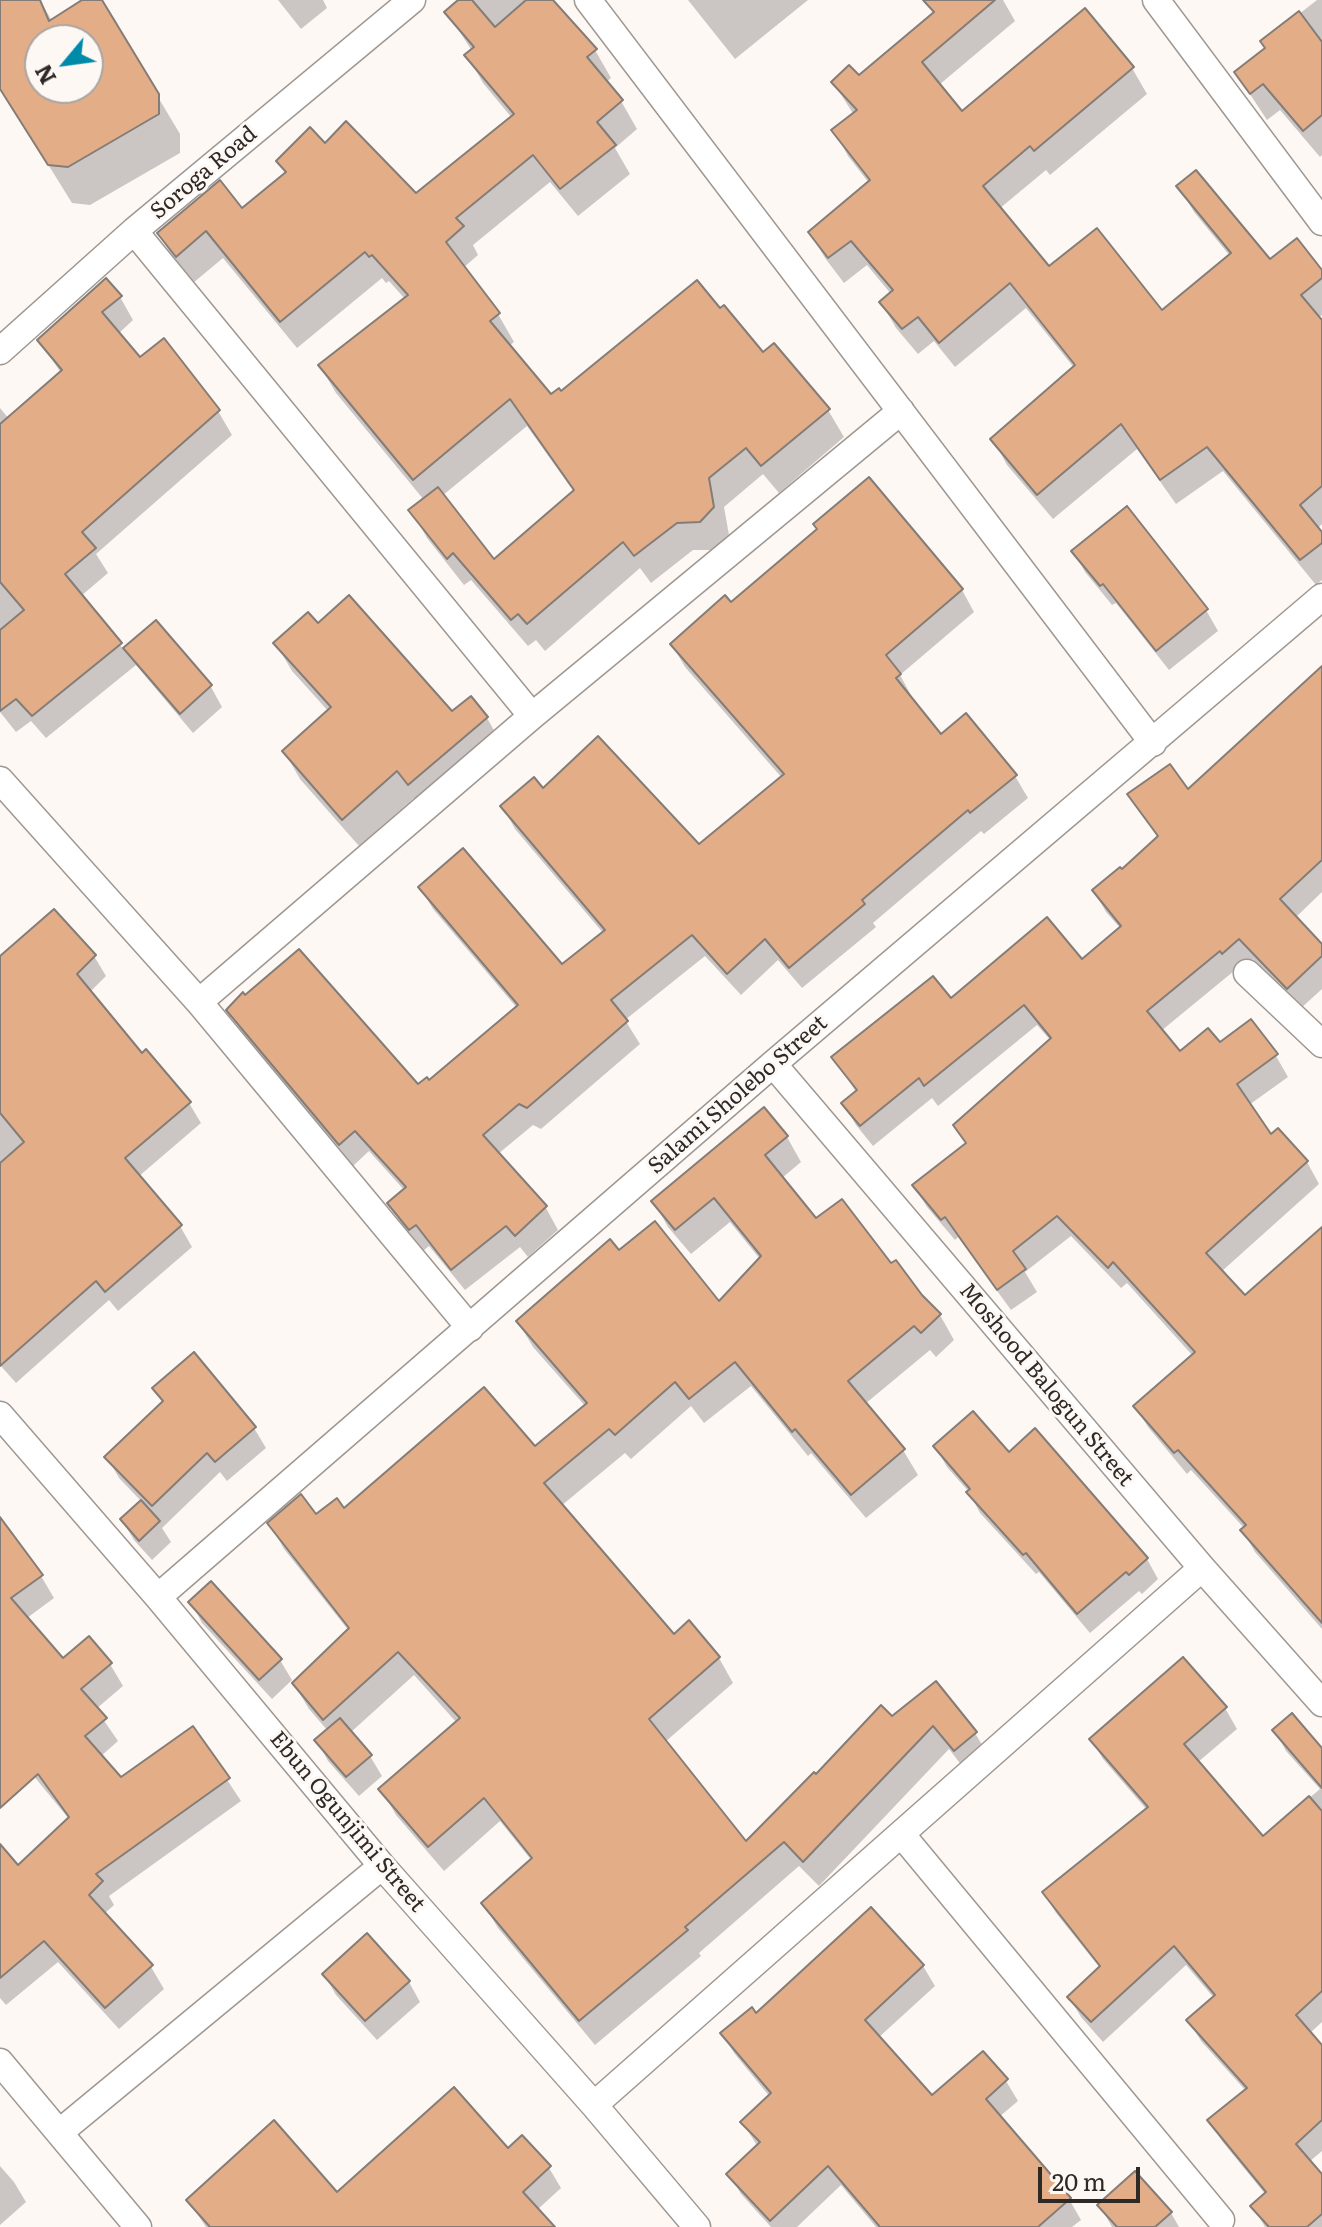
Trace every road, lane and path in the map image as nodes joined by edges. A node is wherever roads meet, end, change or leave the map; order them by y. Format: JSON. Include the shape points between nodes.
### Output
{"nodes":[{"id":1,"x":412,"y":0,"type":"edge"},
{"id":2,"x":588,"y":0,"type":"edge"},
{"id":3,"x":1156,"y":0,"type":"edge"},
{"id":4,"x":1322,"y":222,"type":"edge"},
{"id":5,"x":134,"y":231,"type":"junction"},
{"id":6,"x":0,"y":351,"type":"edge"},
{"id":7,"x":901,"y":411,"type":"junction"},
{"id":8,"x":1322,"y":597,"type":"edge"},
{"id":9,"x":532,"y":716,"type":"junction"},
{"id":10,"x":1153,"y":743,"type":"junction"},
{"id":11,"x":0,"y":780,"type":"edge"},
{"id":12,"x":1247,"y":973,"type":"dead end"},
{"id":13,"x":199,"y":1002,"type":"junction"},
{"id":14,"x":1322,"y":1044,"type":"edge"},
{"id":15,"x":773,"y":1064,"type":"junction"},
{"id":16,"x":470,"y":1328,"type":"junction"},
{"id":17,"x":0,"y":1415,"type":"edge"},
{"id":18,"x":1202,"y":1568,"type":"junction"},
{"id":19,"x":158,"y":1597,"type":"junction"},
{"id":20,"x":1322,"y":1703,"type":"edge"},
{"id":21,"x":902,"y":1835,"type":"junction"},
{"id":22,"x":382,"y":1866,"type":"junction"},
{"id":23,"x":0,"y":2062,"type":"edge"},
{"id":24,"x":594,"y":2105,"type":"junction"},
{"id":25,"x":60,"y":2132,"type":"junction"},
{"id":26,"x":1221,"y":2220,"type":"dead end"},
{"id":27,"x":138,"y":2227,"type":"edge"},
{"id":28,"x":697,"y":2227,"type":"edge"}],
"edges":[{"from":1,"to":5,"type":"street","name":"Soroga Road"},
{"from":2,"to":7,"type":"street"},
{"from":3,"to":4,"type":"street"},
{"from":5,"to":6,"type":"street","name":"Soroga Road"},
{"from":5,"to":9,"type":"street"},
{"from":7,"to":9,"type":"street"},
{"from":7,"to":10,"type":"street"},
{"from":8,"to":10,"type":"street","name":"Salami Sholebo Street"},
{"from":9,"to":13,"type":"street"},
{"from":10,"to":15,"type":"street","name":"Salami Sholebo Street"},
{"from":11,"to":13,"type":"street"},
{"from":12,"to":14,"type":"street"},
{"from":13,"to":16,"type":"street"},
{"from":15,"to":16,"type":"street","name":"Salami Sholebo Street"},
{"from":15,"to":18,"type":"street","name":"Moshood Balogun Street"},
{"from":16,"to":19,"type":"street","name":"Salami Sholebo Street"},
{"from":17,"to":19,"type":"street","name":"Ebun Ogunjimi Street"},
{"from":18,"to":20,"type":"street","name":"Moshood Balogun Street"},
{"from":18,"to":21,"type":"street"},
{"from":19,"to":22,"type":"street","name":"Ebun Ogunjimi Street"},
{"from":21,"to":24,"type":"street"},
{"from":21,"to":26,"type":"street"},
{"from":22,"to":24,"type":"street","name":"Ebun Ogunjimi Street"},
{"from":22,"to":25,"type":"street"},
{"from":23,"to":25,"type":"street"},
{"from":24,"to":28,"type":"street","name":"Ebun Ogunjimi Street"},
{"from":25,"to":27,"type":"street"}]}
